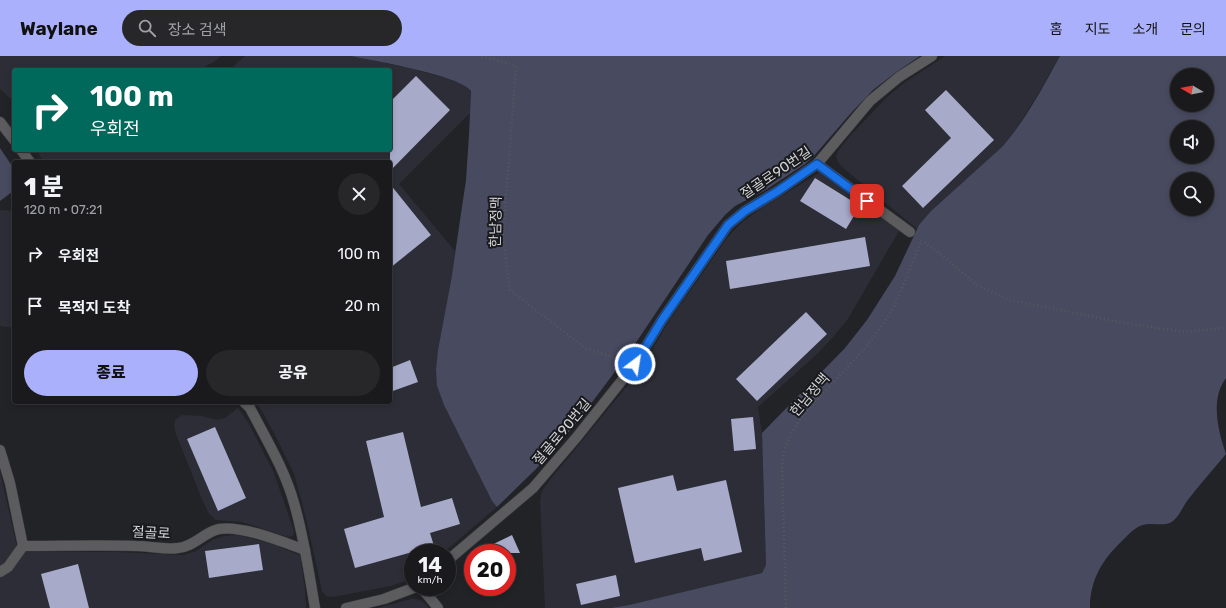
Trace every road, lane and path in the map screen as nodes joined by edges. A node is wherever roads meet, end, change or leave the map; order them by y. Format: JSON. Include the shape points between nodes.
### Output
{"nodes":[{"id":1,"x":482,"y":56,"type":"edge"},
{"id":2,"x":932,"y":56,"type":"edge"},
{"id":3,"x":0,"y":122,"type":"edge"},
{"id":4,"x":12,"y":137,"type":"edge"},
{"id":5,"x":817,"y":164,"type":"junction"},
{"id":6,"x":910,"y":232,"type":"joint"},
{"id":7,"x":922,"y":241,"type":"junction"},
{"id":8,"x":1226,"y":328,"type":"edge"},
{"id":9,"x":635,"y":364,"type":"junction"},
{"id":10,"x":246,"y":404,"type":"edge"},
{"id":11,"x":0,"y":450,"type":"edge"},
{"id":12,"x":23,"y":546,"type":"junction"},
{"id":13,"x":305,"y":550,"type":"junction"},
{"id":14,"x":456,"y":553,"type":"edge"},
{"id":15,"x":0,"y":572,"type":"edge"},
{"id":16,"x":404,"y":592,"type":"edge"},
{"id":17,"x":428,"y":596,"type":"edge"},
{"id":18,"x":315,"y":608,"type":"edge"},
{"id":19,"x":346,"y":608,"type":"edge"},
{"id":20,"x":438,"y":608,"type":"edge"},
{"id":21,"x":786,"y":608,"type":"edge"}],
"edges":[{"from":1,"to":9,"type":"path","name":"한남정맥","via":[[516,66],[503,239],[510,290],[585,348]]},
{"from":2,"to":5,"type":"street","name":"절골로90번길","via":[[899,77],[870,101]]},
{"from":3,"to":4,"type":"street"},
{"from":5,"to":6,"type":"street"},
{"from":5,"to":9,"type":"street","name":"절골로90번길","via":[[728,225],[662,320]]},
{"from":6,"to":7,"type":"path"},
{"from":7,"to":8,"type":"path","via":[[978,286],[1010,300],[1184,332]]},
{"from":7,"to":21,"type":"path","name":"한남정맥","via":[[894,307],[883,324],[867,346],[802,416],[784,451],[782,467]]},
{"from":9,"to":14,"type":"street","name":"절골로90번길","via":[[533,488]]},
{"from":10,"to":13,"type":"street","via":[[277,459],[294,502]]},
{"from":11,"to":12,"type":"street","via":[[10,483]]},
{"from":12,"to":13,"type":"street","name":"절골로","via":[[178,548],[190,545],[219,529],[226,529],[264,536]]},
{"from":12,"to":15,"type":"street","via":[[8,567]]},
{"from":13,"to":18,"type":"street"},
{"from":16,"to":19,"type":"street"},
{"from":17,"to":20,"type":"street"}]}
